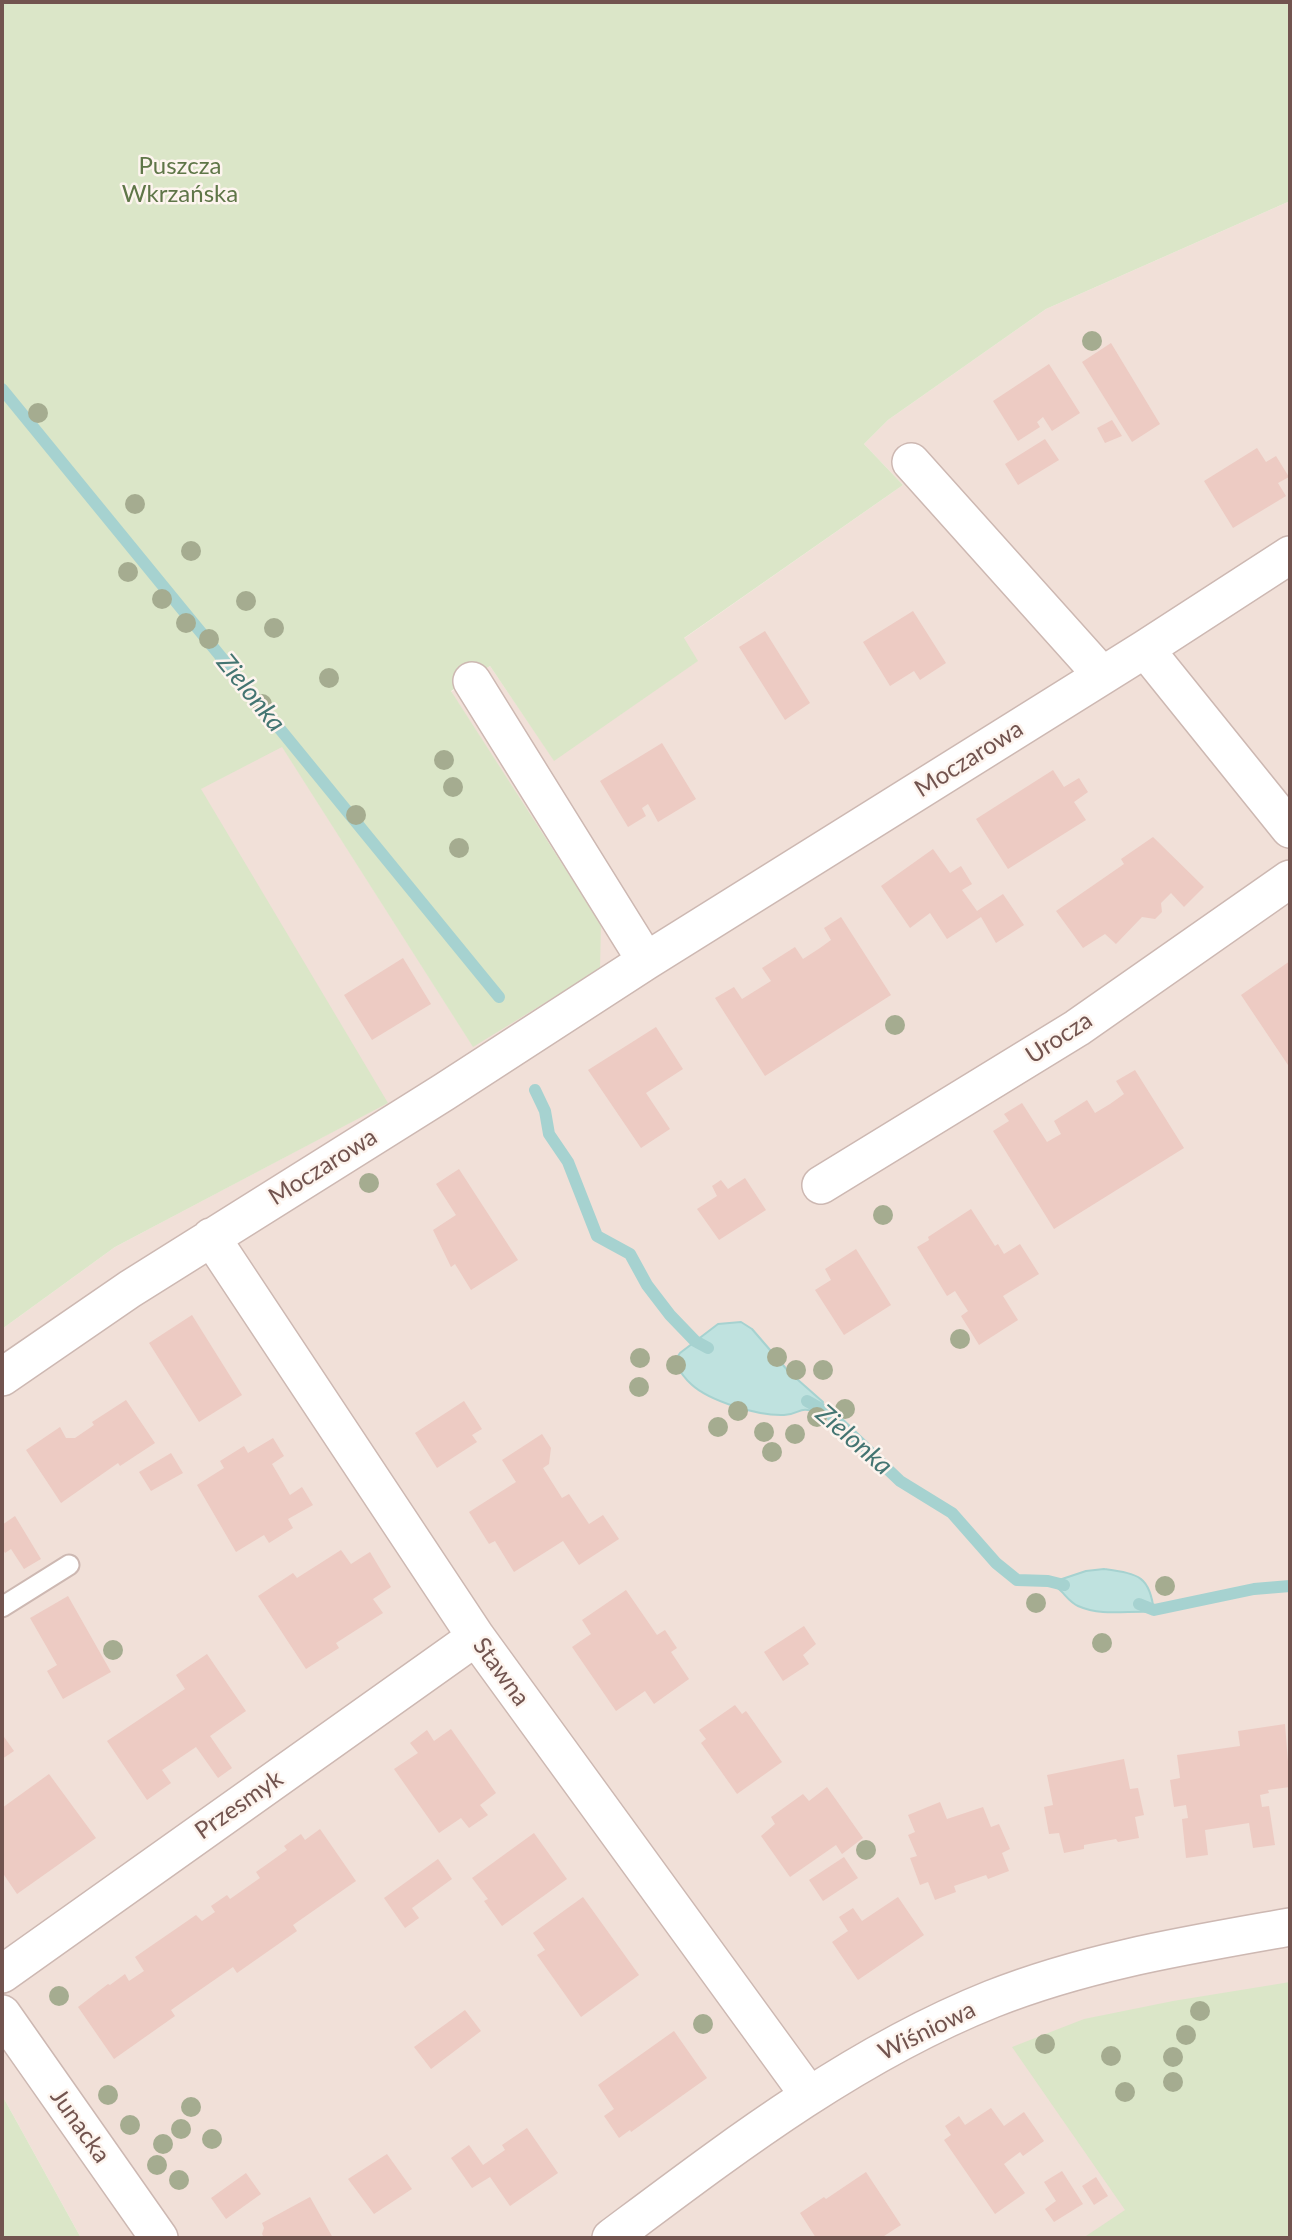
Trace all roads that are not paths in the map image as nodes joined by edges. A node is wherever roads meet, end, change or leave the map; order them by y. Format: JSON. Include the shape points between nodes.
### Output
{"nodes":[{"id":1,"x":911,"y":461,"type":"dead end"},
{"id":2,"x":1290,"y":555,"type":"edge"},
{"id":3,"x":1145,"y":649,"type":"junction"},
{"id":4,"x":1102,"y":675,"type":"junction"},
{"id":5,"x":472,"y":681,"type":"dead end"},
{"id":6,"x":1290,"y":829,"type":"edge"},
{"id":7,"x":1290,"y":880,"type":"edge"},
{"id":8,"x":646,"y":961,"type":"junction"},
{"id":9,"x":821,"y":1185,"type":"dead end"},
{"id":10,"x":211,"y":1237,"type":"junction"},
{"id":11,"x":2,"y":1377,"type":"edge"},
{"id":12,"x":69,"y":1565,"type":"dead end"},
{"id":13,"x":2,"y":1607,"type":"edge"},
{"id":14,"x":475,"y":1637,"type":"junction"},
{"id":15,"x":1290,"y":1927,"type":"edge"},
{"id":16,"x":2,"y":1974,"type":"edge"},
{"id":17,"x":2,"y":2014,"type":"edge"},
{"id":18,"x":809,"y":2095,"type":"junction"},
{"id":19,"x":159,"y":2238,"type":"edge"},
{"id":20,"x":611,"y":2238,"type":"edge"}],
"edges":[{"from":1,"to":4,"type":"street"},
{"from":2,"to":3,"type":"street","name":"Moczarowa"},
{"from":3,"to":4,"type":"street","name":"Moczarowa"},
{"from":3,"to":6,"type":"street"},
{"from":4,"to":8,"type":"street","name":"Moczarowa"},
{"from":5,"to":8,"type":"street"},
{"from":7,"to":9,"type":"street","name":"Urocza","via":[[1077,1028]]},
{"from":8,"to":10,"type":"street","name":"Moczarowa"},
{"from":10,"to":11,"type":"street","name":"Moczarowa"},
{"from":10,"to":14,"type":"street","name":"Stawna"},
{"from":12,"to":13,"type":"lane"},
{"from":14,"to":16,"type":"street","name":"Przesmyk"},
{"from":14,"to":18,"type":"street","name":"Stawna"},
{"from":15,"to":18,"type":"street","name":"Wiśniowa","via":[[1149,1952],[1033,1985],[933,2027]]},
{"from":17,"to":19,"type":"street","name":"Junacka"},
{"from":18,"to":20,"type":"street","name":"Wiśniowa"}]}
